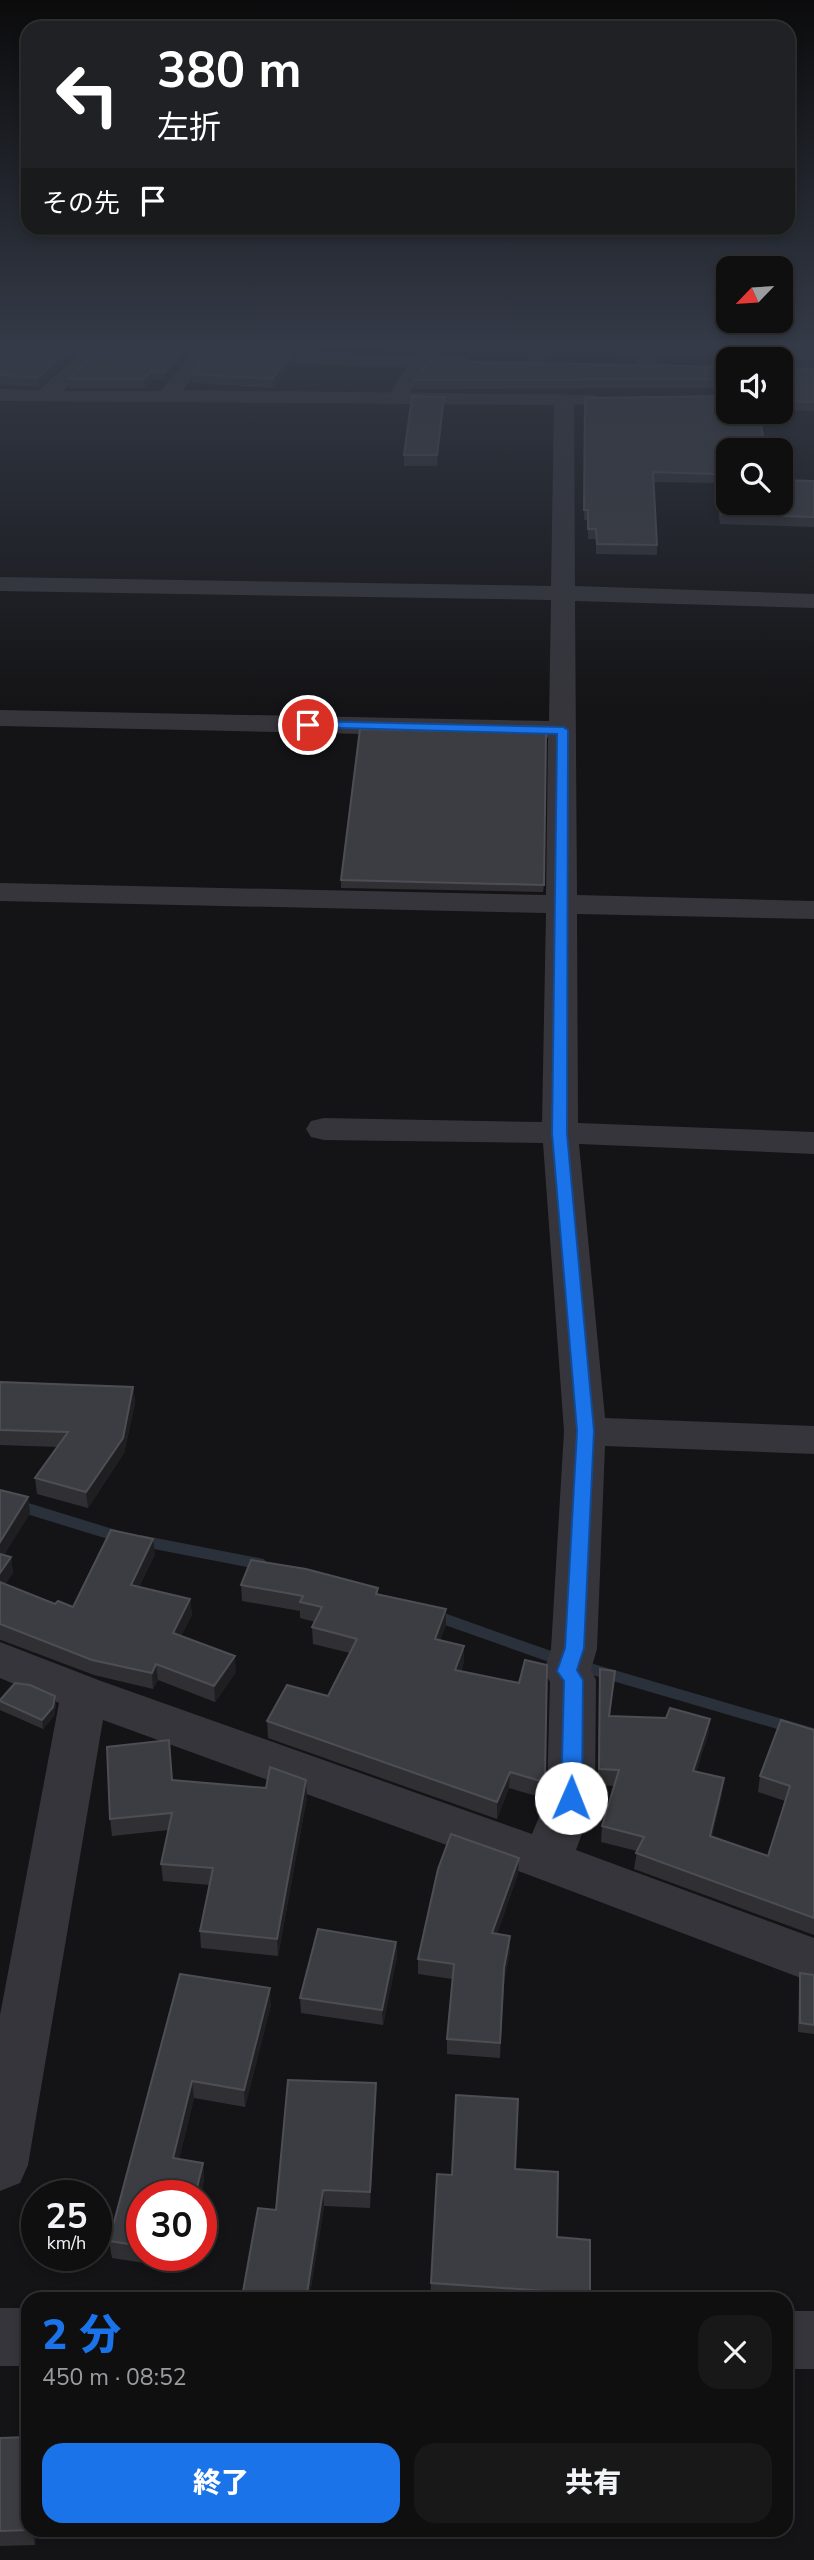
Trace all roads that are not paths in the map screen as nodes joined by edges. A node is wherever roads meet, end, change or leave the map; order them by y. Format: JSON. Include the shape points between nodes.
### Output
{"nodes":[{"id":1,"x":564,"y":465,"type":"edge"},
{"id":2,"x":0,"y":584,"type":"edge"},
{"id":3,"x":564,"y":595,"type":"junction"},
{"id":4,"x":814,"y":601,"type":"edge"},
{"id":5,"x":0,"y":718,"type":"edge"},
{"id":6,"x":563,"y":730,"type":"junction"},
{"id":7,"x":0,"y":892,"type":"edge"},
{"id":8,"x":561,"y":902,"type":"junction"},
{"id":9,"x":814,"y":910,"type":"edge"},
{"id":10,"x":324,"y":1129,"type":"dead end"},
{"id":11,"x":559,"y":1133,"type":"junction"},
{"id":12,"x":814,"y":1143,"type":"edge"},
{"id":13,"x":585,"y":1431,"type":"junction"},
{"id":14,"x":814,"y":1440,"type":"edge"},
{"id":15,"x":0,"y":1660,"type":"edge"},
{"id":16,"x":84,"y":1694,"type":"junction"},
{"id":17,"x":547,"y":1860,"type":"junction"},
{"id":18,"x":814,"y":1961,"type":"edge"},
{"id":19,"x":0,"y":2165,"type":"edge"},
{"id":20,"x":0,"y":2337,"type":"edge"},
{"id":21,"x":21,"y":2337,"type":"edge"},
{"id":22,"x":793,"y":2340,"type":"edge"},
{"id":23,"x":814,"y":2340,"type":"edge"}],
"edges":[{"from":1,"to":3,"type":"street"},
{"from":2,"to":3,"type":"street"},
{"from":3,"to":4,"type":"street"},
{"from":3,"to":6,"type":"street"},
{"from":5,"to":6,"type":"street"},
{"from":6,"to":8,"type":"street"},
{"from":7,"to":8,"type":"street"},
{"from":8,"to":9,"type":"street"},
{"from":8,"to":11,"type":"street"},
{"from":10,"to":11,"type":"street"},
{"from":11,"to":12,"type":"street"},
{"from":11,"to":13,"type":"street"},
{"from":13,"to":14,"type":"street"},
{"from":13,"to":17,"type":"street","via":[[571,1660],[571,1798]]},
{"from":15,"to":16,"type":"street"},
{"from":16,"to":17,"type":"street"},
{"from":16,"to":19,"type":"street"},
{"from":17,"to":18,"type":"street"},
{"from":20,"to":21,"type":"street"},
{"from":22,"to":23,"type":"street"}]}
